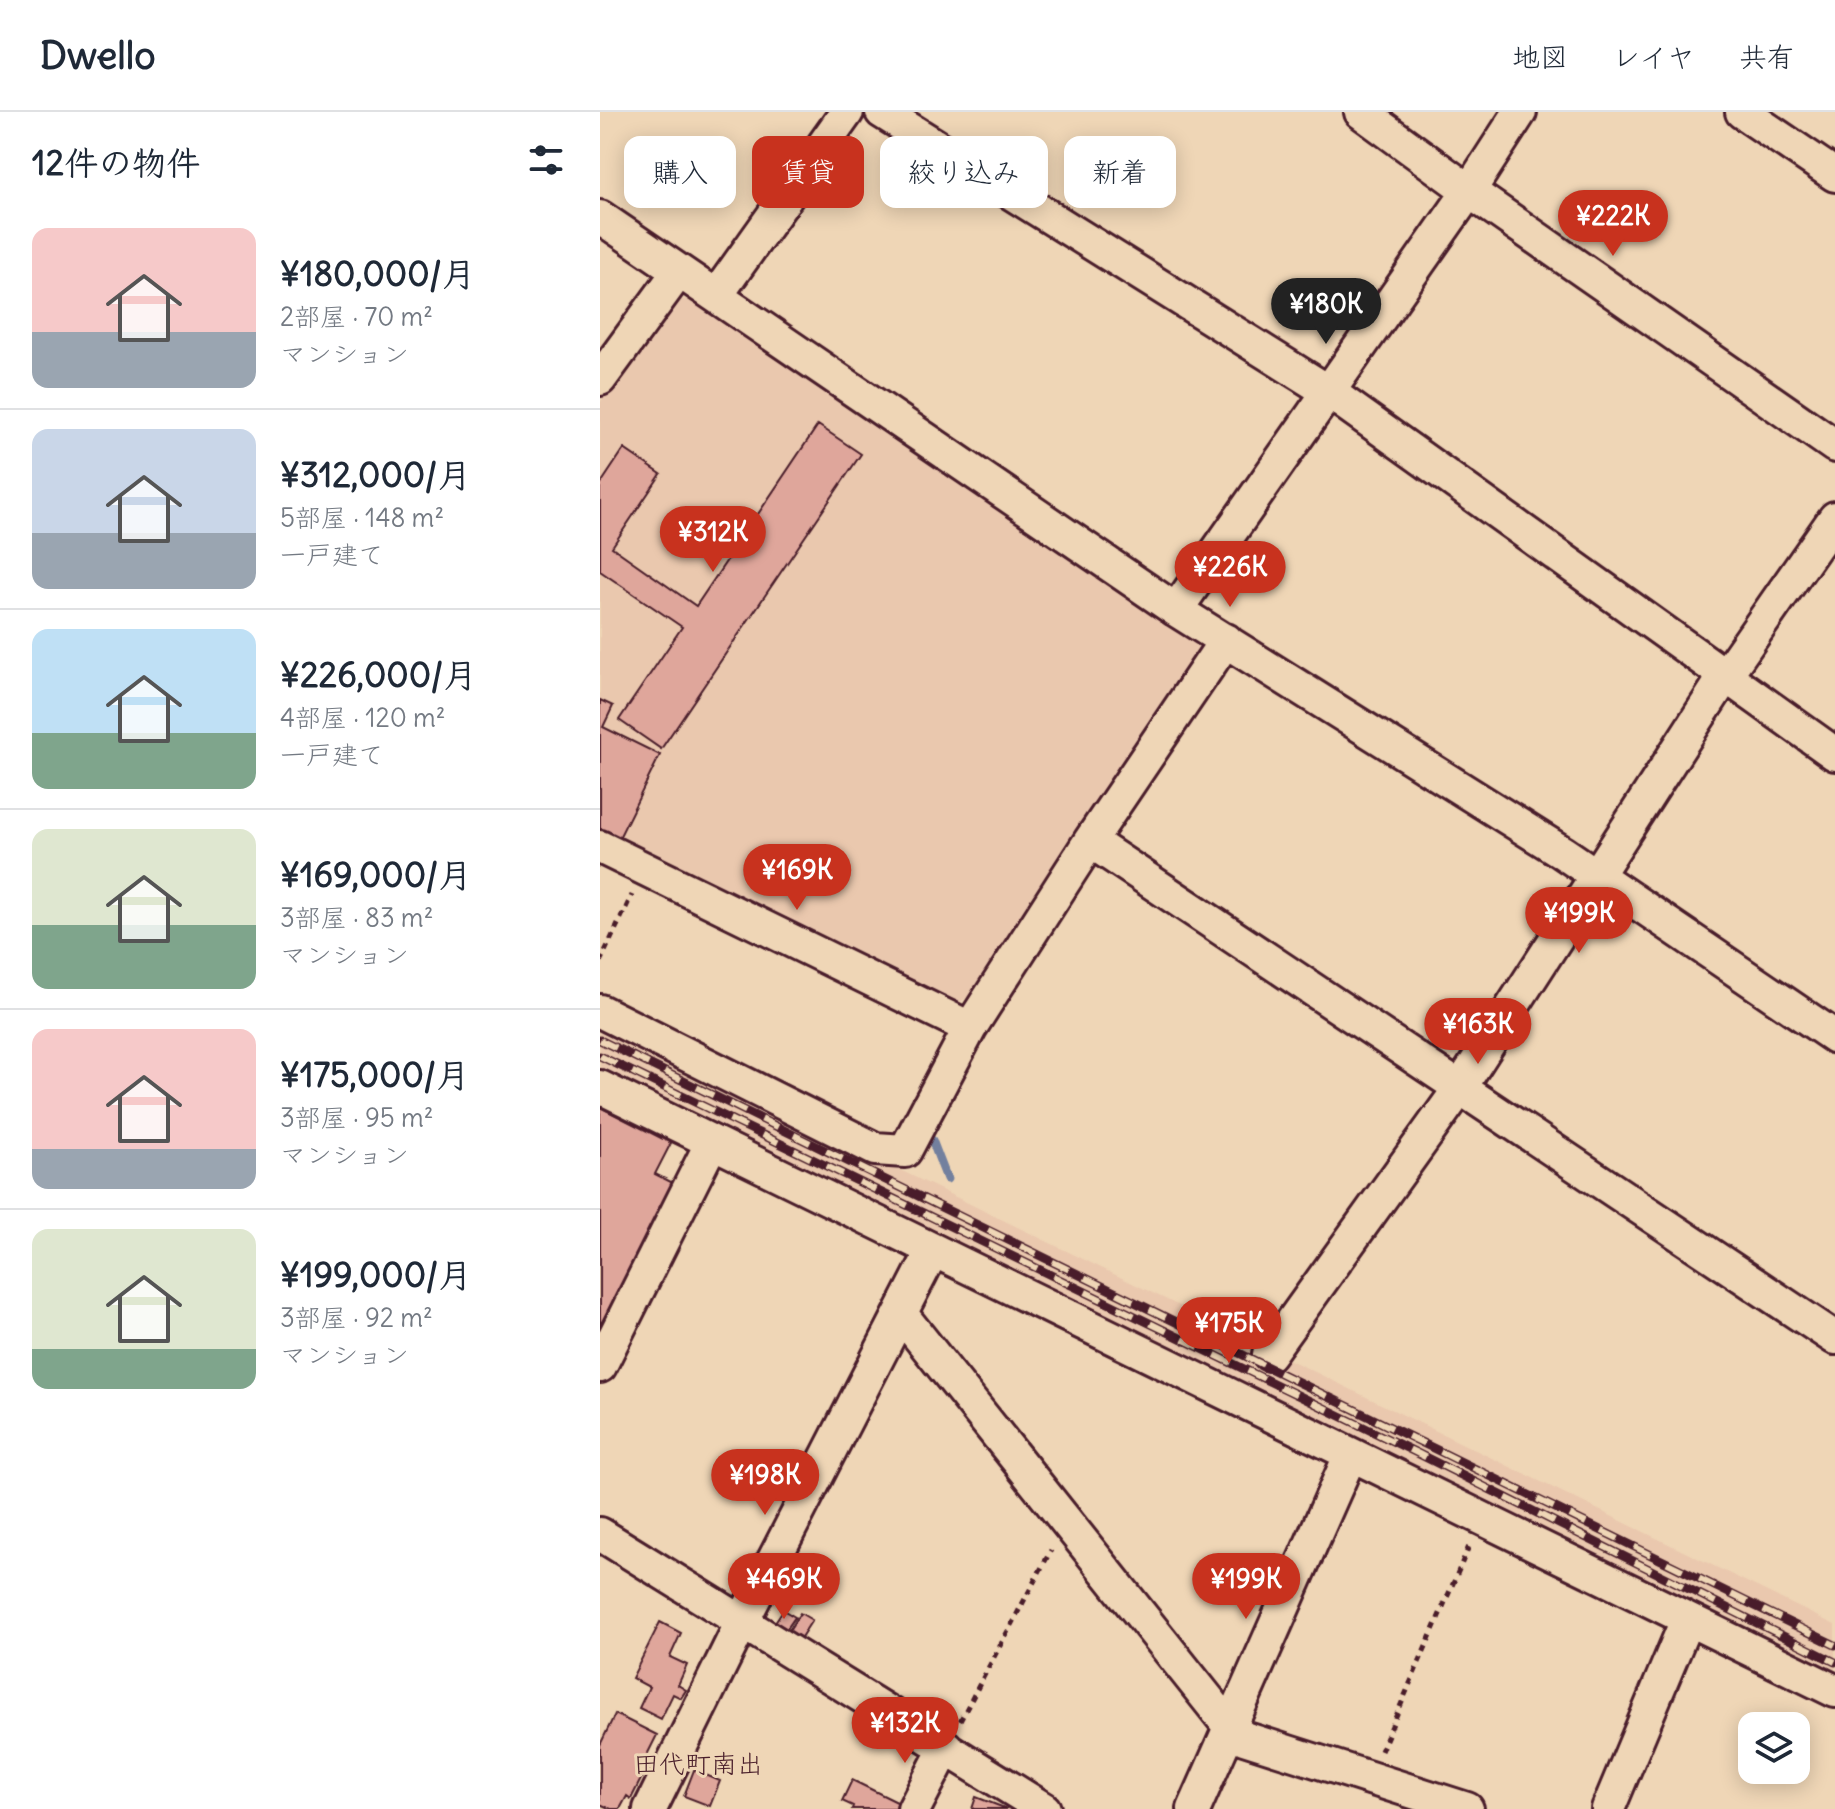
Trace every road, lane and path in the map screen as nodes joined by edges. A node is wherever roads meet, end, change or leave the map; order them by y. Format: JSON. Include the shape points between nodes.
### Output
{"nodes":[{"id":1,"x":847,"y":112,"type":"edge"},
{"id":2,"x":882,"y":112,"type":"edge"},
{"id":3,"x":1361,"y":112,"type":"edge"},
{"id":4,"x":1520,"y":112,"type":"edge"},
{"id":5,"x":1742,"y":112,"type":"edge"},
{"id":6,"x":1835,"y":175,"type":"edge"},
{"id":7,"x":1469,"y":191,"type":"junction"},
{"id":8,"x":600,"y":217,"type":"edge"},
{"id":9,"x":679,"y":271,"type":"junction"},
{"id":10,"x":716,"y":296,"type":"junction"},
{"id":11,"x":600,"y":379,"type":"edge"},
{"id":12,"x":1329,"y":392,"type":"junction"},
{"id":13,"x":1835,"y":446,"type":"edge"},
{"id":14,"x":1835,"y":518,"type":"edge"},
{"id":15,"x":1176,"y":610,"type":"junction"},
{"id":16,"x":1226,"y":640,"type":"junction"},
{"id":17,"x":1725,"y":676,"type":"junction"},
{"id":18,"x":1835,"y":754,"type":"edge"},
{"id":19,"x":1090,"y":841,"type":"junction"},
{"id":20,"x":600,"y":847,"type":"edge"},
{"id":21,"x":645,"y":869,"type":"junction"},
{"id":22,"x":1596,"y":876,"type":"junction"},
{"id":23,"x":600,"y":962,"type":"edge"},
{"id":24,"x":600,"y":1011,"type":"edge"},
{"id":25,"x":970,"y":1028,"type":"junction"},
{"id":26,"x":1835,"y":1037,"type":"edge"},
{"id":27,"x":600,"y":1087,"type":"edge"},
{"id":28,"x":1460,"y":1088,"type":"junction"},
{"id":29,"x":712,"y":1142,"type":"junction"},
{"id":30,"x":933,"y":1250,"type":"junction"},
{"id":31,"x":901,"y":1314,"type":"junction"},
{"id":32,"x":1835,"y":1338,"type":"edge"},
{"id":33,"x":1269,"y":1354,"type":"dead end"},
{"id":34,"x":600,"y":1366,"type":"edge"},
{"id":35,"x":1350,"y":1456,"type":"junction"},
{"id":36,"x":1480,"y":1519,"type":"junction"},
{"id":37,"x":1066,"y":1521,"type":"junction"},
{"id":38,"x":600,"y":1534,"type":"edge"},
{"id":39,"x":1687,"y":1620,"type":"junction"},
{"id":40,"x":742,"y":1622,"type":"junction"},
{"id":41,"x":1835,"y":1691,"type":"edge"},
{"id":42,"x":1230,"y":1727,"type":"junction"},
{"id":43,"x":946,"y":1747,"type":"junction"},
{"id":44,"x":1369,"y":1778,"type":"junction"},
{"id":45,"x":650,"y":1809,"type":"edge"},
{"id":46,"x":914,"y":1809,"type":"edge"},
{"id":47,"x":1044,"y":1809,"type":"edge"},
{"id":48,"x":1194,"y":1809,"type":"edge"},
{"id":49,"x":1467,"y":1809,"type":"edge"},
{"id":50,"x":1608,"y":1809,"type":"edge"}],
"edges":[{"from":1,"to":10,"type":"street"},
{"from":2,"to":12,"type":"street"},
{"from":3,"to":7,"type":"street"},
{"from":4,"to":7,"type":"street"},
{"from":5,"to":6,"type":"street"},
{"from":7,"to":12,"type":"street"},
{"from":7,"to":13,"type":"street"},
{"from":8,"to":9,"type":"street"},
{"from":9,"to":10,"type":"street"},
{"from":9,"to":11,"type":"street"},
{"from":10,"to":15,"type":"street"},
{"from":12,"to":15,"type":"street"},
{"from":12,"to":17,"type":"street"},
{"from":14,"to":17,"type":"street"},
{"from":15,"to":16,"type":"street"},
{"from":16,"to":19,"type":"street"},
{"from":16,"to":22,"type":"street"},
{"from":17,"to":18,"type":"street"},
{"from":17,"to":22,"type":"street"},
{"from":19,"to":25,"type":"street"},
{"from":19,"to":28,"type":"street"},
{"from":20,"to":21,"type":"street"},
{"from":21,"to":23,"type":"path"},
{"from":21,"to":25,"type":"street"},
{"from":22,"to":26,"type":"street"},
{"from":22,"to":28,"type":"street"},
{"from":24,"to":25,"type":"street","via":[[875,1149],[905,1151]]},
{"from":27,"to":29,"type":"street"},
{"from":28,"to":32,"type":"street"},
{"from":28,"to":33,"type":"street"},
{"from":29,"to":30,"type":"street"},
{"from":29,"to":34,"type":"street"},
{"from":30,"to":31,"type":"street"},
{"from":30,"to":35,"type":"street"},
{"from":31,"to":37,"type":"street"},
{"from":31,"to":40,"type":"street"},
{"from":35,"to":36,"type":"street"},
{"from":35,"to":42,"type":"street"},
{"from":36,"to":39,"type":"street"},
{"from":36,"to":44,"type":"path"},
{"from":37,"to":42,"type":"street"},
{"from":37,"to":43,"type":"path"},
{"from":38,"to":40,"type":"street"},
{"from":39,"to":41,"type":"street"},
{"from":39,"to":50,"type":"street"},
{"from":40,"to":43,"type":"street"},
{"from":40,"to":45,"type":"street"},
{"from":42,"to":44,"type":"street","via":[[1244,1738]]},
{"from":42,"to":48,"type":"street"},
{"from":43,"to":46,"type":"street"},
{"from":43,"to":47,"type":"street"},
{"from":44,"to":49,"type":"street"}]}
